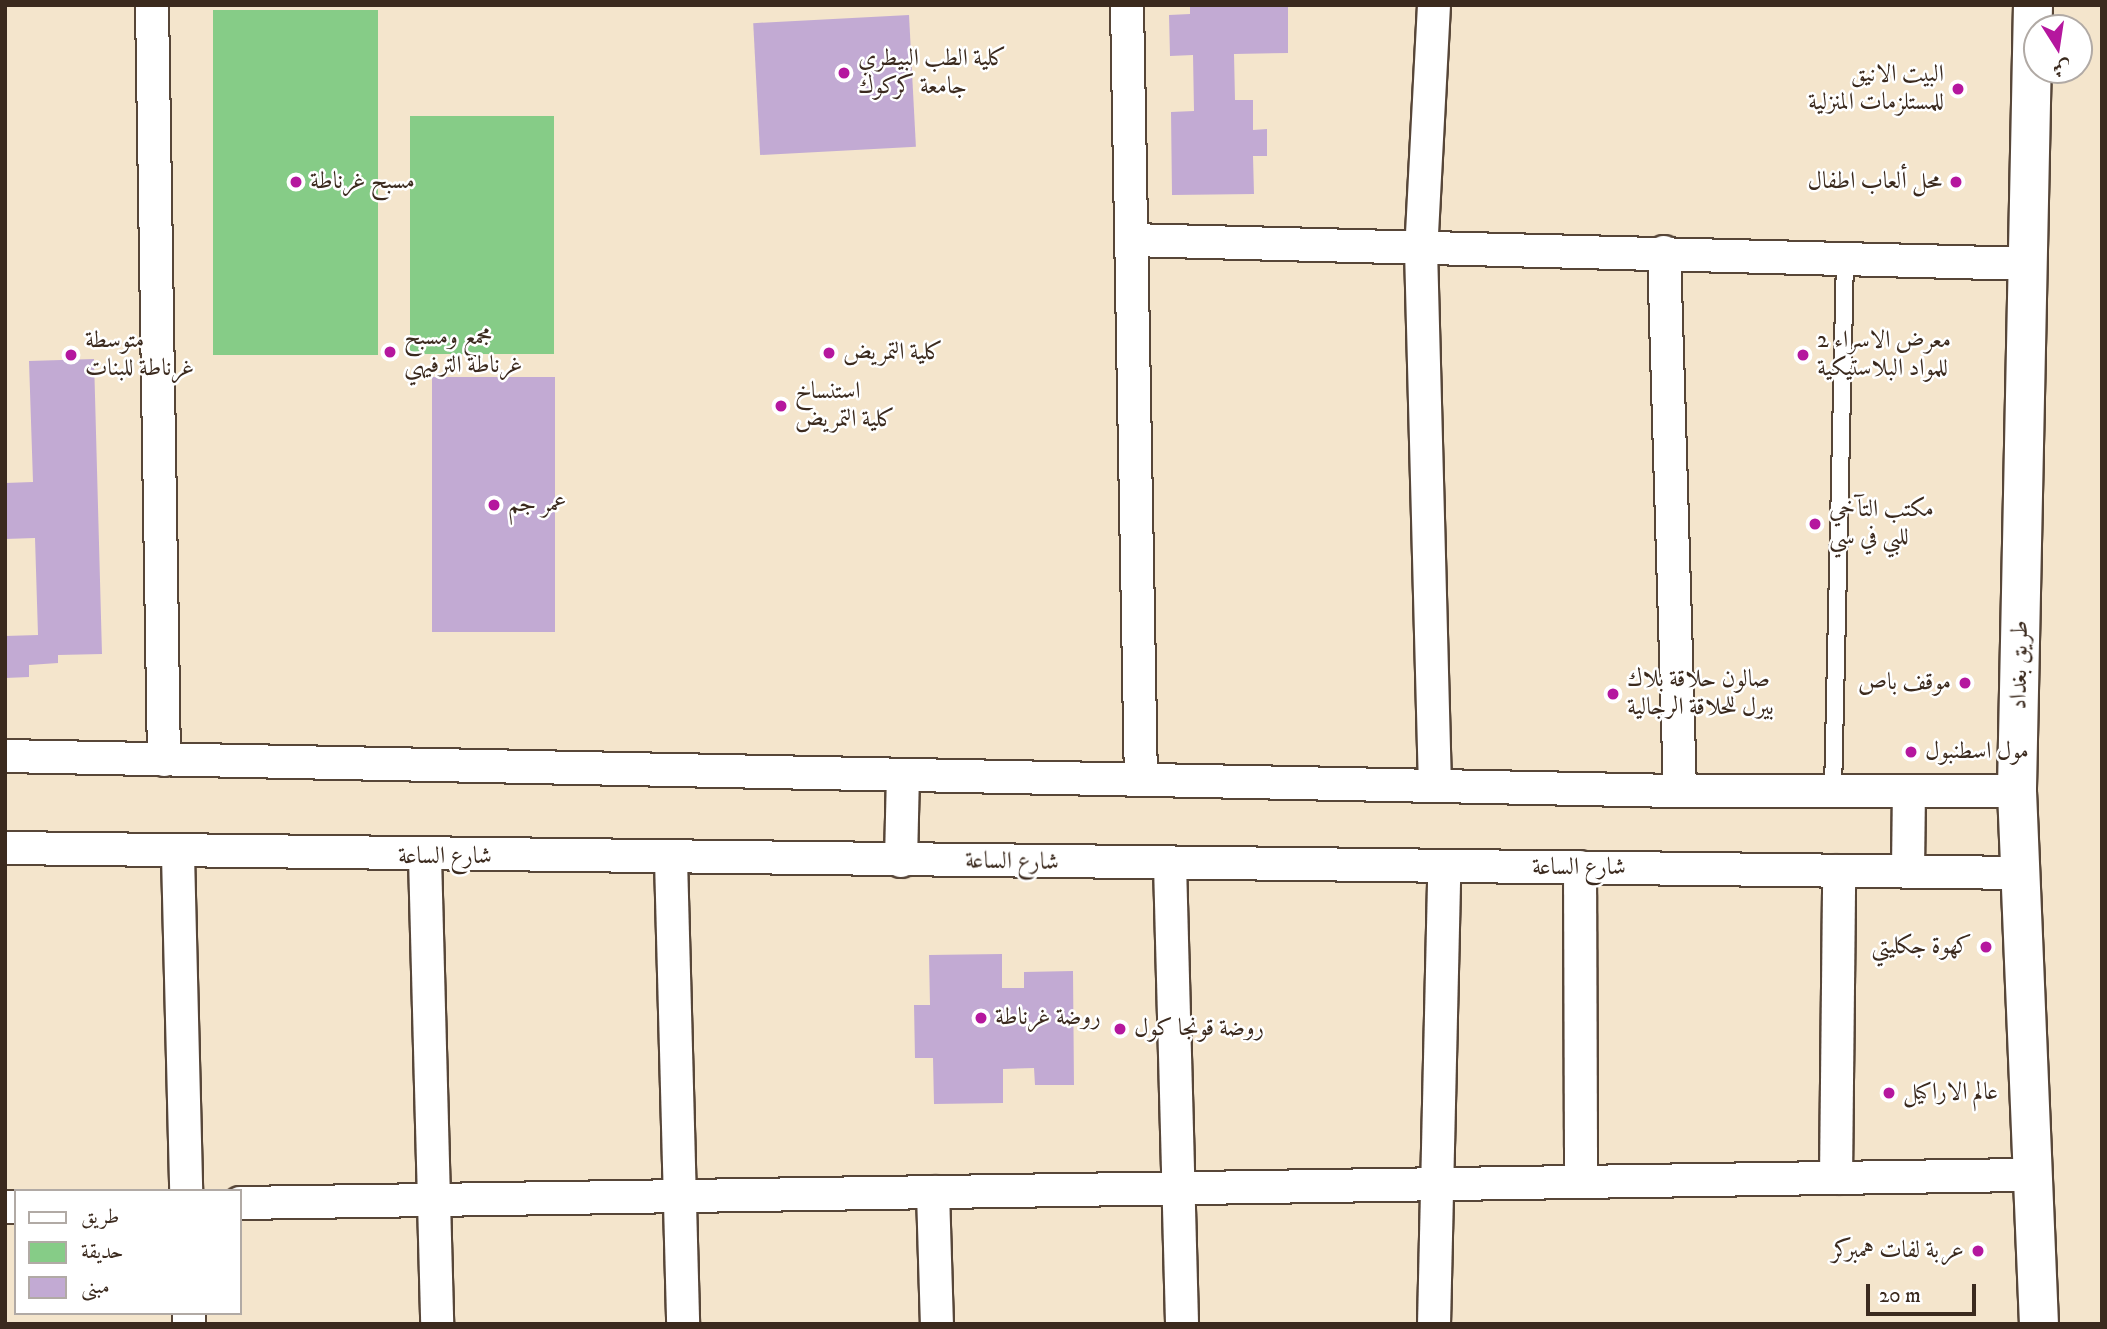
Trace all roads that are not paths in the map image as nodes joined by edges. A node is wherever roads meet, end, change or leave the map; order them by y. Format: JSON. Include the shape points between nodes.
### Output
{"nodes":[{"id":1,"x":152,"y":5,"type":"edge"},
{"id":2,"x":1127,"y":5,"type":"edge"},
{"id":3,"x":1434,"y":5,"type":"edge"},
{"id":4,"x":2033,"y":5,"type":"edge"},
{"id":5,"x":1131,"y":240,"type":"junction"},
{"id":6,"x":1421,"y":249,"type":"junction"},
{"id":7,"x":1664,"y":252,"type":"junction"},
{"id":8,"x":1845,"y":258,"type":"junction"},
{"id":9,"x":2027,"y":264,"type":"junction"},
{"id":10,"x":5,"y":756,"type":"edge"},
{"id":11,"x":164,"y":760,"type":"junction"},
{"id":12,"x":903,"y":776,"type":"junction"},
{"id":13,"x":1141,"y":780,"type":"junction"},
{"id":14,"x":1435,"y":786,"type":"junction"},
{"id":15,"x":1679,"y":791,"type":"junction"},
{"id":16,"x":1833,"y":791,"type":"junction"},
{"id":17,"x":2017,"y":791,"type":"junction"},
{"id":18,"x":1909,"y":792,"type":"junction"},
{"id":19,"x":5,"y":848,"type":"edge"},
{"id":20,"x":178,"y":855,"type":"junction"},
{"id":21,"x":425,"y":857,"type":"junction"},
{"id":22,"x":671,"y":859,"type":"junction"},
{"id":23,"x":901,"y":861,"type":"junction"},
{"id":24,"x":1170,"y":864,"type":"junction"},
{"id":25,"x":1444,"y":867,"type":"junction"},
{"id":26,"x":1580,"y":867,"type":"junction"},
{"id":27,"x":1908,"y":870,"type":"junction"},
{"id":28,"x":1839,"y":871,"type":"junction"},
{"id":29,"x":2019,"y":873,"type":"junction"},
{"id":30,"x":2029,"y":1175,"type":"junction"},
{"id":31,"x":1836,"y":1178,"type":"junction"},
{"id":32,"x":1434,"y":1182,"type":"junction"},
{"id":33,"x":1581,"y":1182,"type":"junction"},
{"id":34,"x":186,"y":1189,"type":"edge"},
{"id":35,"x":1179,"y":1189,"type":"junction"},
{"id":36,"x":933,"y":1192,"type":"junction"},
{"id":37,"x":680,"y":1196,"type":"junction"},
{"id":38,"x":434,"y":1200,"type":"junction"},
{"id":39,"x":242,"y":1203,"type":"edge"},
{"id":40,"x":437,"y":1324,"type":"edge"},
{"id":41,"x":684,"y":1324,"type":"edge"},
{"id":42,"x":937,"y":1324,"type":"edge"},
{"id":43,"x":1182,"y":1324,"type":"edge"},
{"id":44,"x":1434,"y":1324,"type":"edge"},
{"id":45,"x":2039,"y":1324,"type":"edge"}],
"edges":[{"from":1,"to":11,"type":"street"},
{"from":2,"to":5,"type":"street"},
{"from":3,"to":6,"type":"street"},
{"from":4,"to":9,"type":"main road","name":"طريق بغداد"},
{"from":5,"to":6,"type":"street"},
{"from":5,"to":13,"type":"street"},
{"from":6,"to":7,"type":"street"},
{"from":6,"to":14,"type":"street"},
{"from":7,"to":8,"type":"street"},
{"from":7,"to":15,"type":"street"},
{"from":8,"to":9,"type":"street"},
{"from":8,"to":16,"type":"lane"},
{"from":9,"to":17,"type":"main road","name":"طريق بغداد"},
{"from":10,"to":11,"type":"street"},
{"from":11,"to":12,"type":"street"},
{"from":12,"to":13,"type":"street"},
{"from":12,"to":23,"type":"street"},
{"from":13,"to":14,"type":"street"},
{"from":14,"to":15,"type":"street"},
{"from":15,"to":16,"type":"street"},
{"from":16,"to":18,"type":"street"},
{"from":17,"to":18,"type":"street"},
{"from":17,"to":29,"type":"main road","name":"طريق بغداد"},
{"from":18,"to":27,"type":"street"},
{"from":19,"to":20,"type":"street","name":"شارع الساعة"},
{"from":20,"to":21,"type":"street","name":"شارع الساعة"},
{"from":20,"to":34,"type":"street"},
{"from":21,"to":22,"type":"street","name":"شارع الساعة"},
{"from":21,"to":38,"type":"street"},
{"from":22,"to":23,"type":"street","name":"شارع الساعة"},
{"from":22,"to":37,"type":"street"},
{"from":23,"to":24,"type":"street","name":"شارع الساعة"},
{"from":24,"to":25,"type":"street","name":"شارع الساعة"},
{"from":24,"to":35,"type":"street"},
{"from":25,"to":26,"type":"street","name":"شارع الساعة"},
{"from":25,"to":32,"type":"street"},
{"from":26,"to":28,"type":"street","name":"شارع الساعة"},
{"from":26,"to":33,"type":"street"},
{"from":27,"to":28,"type":"street","name":"شارع الساعة"},
{"from":27,"to":29,"type":"street","name":"شارع الساعة"},
{"from":28,"to":31,"type":"street"},
{"from":29,"to":30,"type":"main road","name":"طريق بغداد"},
{"from":30,"to":31,"type":"street"},
{"from":30,"to":45,"type":"main road","name":"طريق بغداد"},
{"from":31,"to":33,"type":"street"},
{"from":32,"to":33,"type":"street"},
{"from":32,"to":35,"type":"street"},
{"from":32,"to":44,"type":"street"},
{"from":35,"to":36,"type":"street"},
{"from":35,"to":43,"type":"street"},
{"from":36,"to":37,"type":"street"},
{"from":36,"to":42,"type":"street"},
{"from":37,"to":38,"type":"street"},
{"from":37,"to":41,"type":"street"},
{"from":38,"to":39,"type":"street"},
{"from":38,"to":40,"type":"street"}]}
